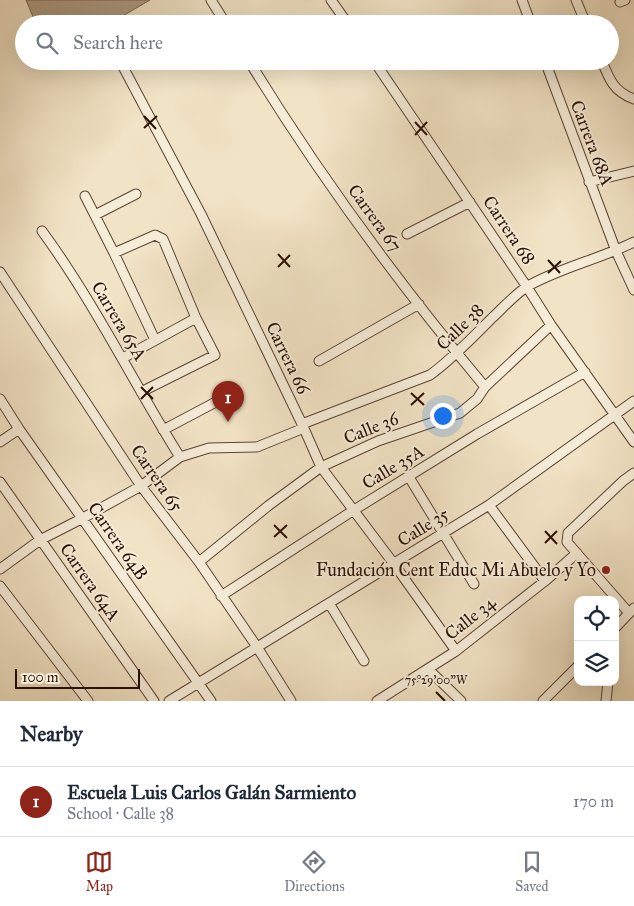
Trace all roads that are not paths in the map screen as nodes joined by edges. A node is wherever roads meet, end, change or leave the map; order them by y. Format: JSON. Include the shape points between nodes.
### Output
{"nodes":[{"id":1,"x":211,"y":0,"type":"edge"},
{"id":2,"x":331,"y":0,"type":"edge"},
{"id":3,"x":522,"y":0,"type":"edge"},
{"id":4,"x":576,"y":0,"type":"edge"},
{"id":5,"x":220,"y":15,"type":"edge"},
{"id":6,"x":342,"y":15,"type":"edge"},
{"id":7,"x":528,"y":15,"type":"edge"},
{"id":8,"x":582,"y":15,"type":"edge"},
{"id":9,"x":125,"y":70,"type":"edge"},
{"id":10,"x":254,"y":70,"type":"edge"},
{"id":11,"x":380,"y":70,"type":"edge"},
{"id":12,"x":547,"y":70,"type":"edge"},
{"id":13,"x":606,"y":70,"type":"edge"},
{"id":14,"x":634,"y":99,"type":"edge"},
{"id":15,"x":634,"y":171,"type":"edge"},
{"id":16,"x":589,"y":182,"type":"junction"},
{"id":17,"x":136,"y":194,"type":"dead end"},
{"id":18,"x":85,"y":196,"type":"dead end"},
{"id":19,"x":470,"y":202,"type":"junction"},
{"id":20,"x":95,"y":214,"type":"junction"},
{"id":21,"x":42,"y":231,"type":"dead end"},
{"id":22,"x":407,"y":234,"type":"dead end"},
{"id":23,"x":634,"y":242,"type":"edge"},
{"id":24,"x":616,"y":251,"type":"junction"},
{"id":25,"x":114,"y":253,"type":"junction"},
{"id":26,"x":0,"y":272,"type":"edge"},
{"id":27,"x":528,"y":286,"type":"junction"},
{"id":28,"x":634,"y":290,"type":"edge"},
{"id":29,"x":419,"y":304,"type":"junction"},
{"id":30,"x":196,"y":318,"type":"junction"},
{"id":31,"x":551,"y":325,"type":"junction"},
{"id":32,"x":155,"y":340,"type":"junction"},
{"id":33,"x":457,"y":353,"type":"junction"},
{"id":34,"x":123,"y":358,"type":"junction"},
{"id":35,"x":319,"y":361,"type":"dead end"},
{"id":36,"x":585,"y":372,"type":"junction"},
{"id":37,"x":485,"y":387,"type":"junction"},
{"id":38,"x":141,"y":392,"type":"junction"},
{"id":39,"x":229,"y":395,"type":"dead end"},
{"id":40,"x":0,"y":399,"type":"edge"},
{"id":41,"x":634,"y":401,"type":"edge"},
{"id":42,"x":615,"y":414,"type":"junction"},
{"id":43,"x":303,"y":426,"type":"junction"},
{"id":44,"x":19,"y":430,"type":"junction"},
{"id":45,"x":163,"y":430,"type":"junction"},
{"id":46,"x":0,"y":442,"type":"edge"},
{"id":47,"x":634,"y":442,"type":"edge"},
{"id":48,"x":180,"y":457,"type":"junction"},
{"id":49,"x":321,"y":467,"type":"junction"},
{"id":50,"x":634,"y":473,"type":"edge"},
{"id":51,"x":409,"y":476,"type":"junction"},
{"id":52,"x":0,"y":482,"type":"edge"},
{"id":53,"x":141,"y":486,"type":"junction"},
{"id":54,"x":489,"y":505,"type":"junction"},
{"id":55,"x":354,"y":510,"type":"junction"},
{"id":56,"x":83,"y":518,"type":"junction"},
{"id":57,"x":444,"y":534,"type":"junction"},
{"id":58,"x":40,"y":540,"type":"junction"},
{"id":59,"x":577,"y":553,"type":"junction"},
{"id":60,"x":199,"y":562,"type":"junction"},
{"id":61,"x":394,"y":564,"type":"junction"},
{"id":62,"x":0,"y":569,"type":"edge"},
{"id":63,"x":545,"y":581,"type":"junction"},
{"id":64,"x":474,"y":584,"type":"dead end"},
{"id":65,"x":0,"y":586,"type":"edge"},
{"id":66,"x":222,"y":596,"type":"junction"},
{"id":67,"x":329,"y":603,"type":"junction"},
{"id":68,"x":632,"y":611,"type":"edge"},
{"id":69,"x":619,"y":624,"type":"edge"},
{"id":70,"x":257,"y":647,"type":"junction"},
{"id":71,"x":456,"y":651,"type":"junction"},
{"id":72,"x":364,"y":661,"type":"dead end"},
{"id":73,"x":428,"y":669,"type":"junction"},
{"id":74,"x":574,"y":670,"type":"edge"},
{"id":75,"x":198,"y":682,"type":"junction"},
{"id":76,"x":608,"y":686,"type":"edge"},
{"id":77,"x":88,"y":701,"type":"edge"},
{"id":78,"x":154,"y":701,"type":"edge"},
{"id":79,"x":169,"y":701,"type":"edge"},
{"id":80,"x":211,"y":701,"type":"edge"},
{"id":81,"x":291,"y":701,"type":"edge"},
{"id":82,"x":377,"y":701,"type":"edge"},
{"id":83,"x":461,"y":701,"type":"edge"},
{"id":84,"x":543,"y":701,"type":"edge"},
{"id":85,"x":606,"y":701,"type":"edge"}],
"edges":[{"from":1,"to":5,"type":"street"},
{"from":2,"to":6,"type":"street"},
{"from":3,"to":7,"type":"street"},
{"from":4,"to":8,"type":"street"},
{"from":9,"to":43,"type":"street","name":"Carrera 66","via":[[201,214]]},
{"from":10,"to":29,"type":"street","name":"Carrera 67","via":[[363,230]]},
{"from":11,"to":19,"type":"street","name":"Carrera 68"},
{"from":12,"to":16,"type":"street","name":"Carrera 68A"},
{"from":13,"to":14,"type":"street","via":[[615,88]]},
{"from":15,"to":16,"type":"street"},
{"from":16,"to":24,"type":"street","name":"Carrera 68A"},
{"from":17,"to":20,"type":"street"},
{"from":18,"to":20,"type":"street"},
{"from":19,"to":22,"type":"street"},
{"from":19,"to":27,"type":"street","name":"Carrera 68"},
{"from":20,"to":25,"type":"street"},
{"from":21,"to":34,"type":"street","name":"Carrera 65A"},
{"from":23,"to":24,"type":"street","name":"Calle 38"},
{"from":24,"to":27,"type":"street","name":"Calle 38"},
{"from":24,"to":28,"type":"street","name":"Carrera 68A"},
{"from":25,"to":30,"type":"street","via":[[160,236]]},
{"from":25,"to":32,"type":"street"},
{"from":26,"to":53,"type":"street","name":"Carrera 65"},
{"from":27,"to":31,"type":"street","name":"Carrera 68"},
{"from":27,"to":33,"type":"street","name":"Calle 38"},
{"from":29,"to":33,"type":"street","name":"Carrera 67"},
{"from":29,"to":35,"type":"street"},
{"from":30,"to":32,"type":"street"},
{"from":30,"to":38,"type":"street","via":[[215,355]]},
{"from":31,"to":36,"type":"street","name":"Carrera 68"},
{"from":31,"to":37,"type":"street","name":"Calle 36"},
{"from":32,"to":34,"type":"street"},
{"from":33,"to":37,"type":"street","name":"Carrera 67"},
{"from":33,"to":43,"type":"street","name":"Calle 38","via":[[430,375]]},
{"from":34,"to":38,"type":"street","name":"Carrera 65A"},
{"from":36,"to":42,"type":"street","name":"Carrera 68"},
{"from":36,"to":51,"type":"street","name":"Calle 35A"},
{"from":37,"to":49,"type":"street","name":"Calle 36","via":[[478,400],[460,413],[378,441]]},
{"from":38,"to":45,"type":"street","name":"Carrera 65A"},
{"from":39,"to":45,"type":"street"},
{"from":40,"to":44,"type":"street","name":"Carrera 64B"},
{"from":41,"to":42,"type":"street","name":"Calle 35"},
{"from":42,"to":47,"type":"street","name":"Carrera 68"},
{"from":42,"to":54,"type":"street","name":"Calle 35"},
{"from":43,"to":48,"type":"street","name":"Calle 38","via":[[257,447],[209,448]]},
{"from":43,"to":49,"type":"street","name":"Carrera 66"},
{"from":44,"to":46,"type":"street"},
{"from":44,"to":56,"type":"street","name":"Carrera 64B"},
{"from":45,"to":48,"type":"street","name":"Carrera 65A"},
{"from":48,"to":53,"type":"street","name":"Calle 38"},
{"from":49,"to":55,"type":"street","name":"Carrera 66"},
{"from":49,"to":60,"type":"street","name":"Calle 36"},
{"from":50,"to":59,"type":"street","via":[[568,533],[567,542]]},
{"from":51,"to":55,"type":"street","name":"Calle 35A"},
{"from":51,"to":57,"type":"street"},
{"from":52,"to":58,"type":"street","name":"Carrera 64A"},
{"from":53,"to":56,"type":"street","name":"Calle 38"},
{"from":53,"to":60,"type":"street","name":"Carrera 65"},
{"from":54,"to":57,"type":"street","name":"Calle 35"},
{"from":54,"to":63,"type":"street"},
{"from":55,"to":61,"type":"street","name":"Carrera 66"},
{"from":55,"to":66,"type":"street","name":"Calle 35A"},
{"from":56,"to":58,"type":"street","name":"Calle 38"},
{"from":56,"to":75,"type":"street","name":"Carrera 64B"},
{"from":57,"to":61,"type":"street","name":"Calle 35"},
{"from":57,"to":64,"type":"street"},
{"from":58,"to":62,"type":"street","name":"Calle 38"},
{"from":58,"to":78,"type":"street","name":"Carrera 64A"},
{"from":59,"to":63,"type":"street","name":"Calle 34"},
{"from":59,"to":68,"type":"street"},
{"from":60,"to":66,"type":"street","name":"Carrera 65"},
{"from":61,"to":67,"type":"street","name":"Calle 35"},
{"from":61,"to":71,"type":"street","name":"Carrera 66"},
{"from":63,"to":71,"type":"street","name":"Calle 34"},
{"from":65,"to":77,"type":"street"},
{"from":66,"to":70,"type":"street","name":"Carrera 65"},
{"from":67,"to":70,"type":"street","name":"Calle 35"},
{"from":67,"to":72,"type":"street"},
{"from":68,"to":69,"type":"street"},
{"from":70,"to":75,"type":"street","name":"Calle 35"},
{"from":70,"to":81,"type":"street","name":"Carrera 65"},
{"from":71,"to":73,"type":"street","name":"Calle 34"},
{"from":73,"to":82,"type":"street","name":"Calle 34"},
{"from":73,"to":83,"type":"street"},
{"from":74,"to":84,"type":"street"},
{"from":75,"to":79,"type":"street","name":"Calle 35"},
{"from":75,"to":80,"type":"street","name":"Carrera 64B"},
{"from":76,"to":85,"type":"street"}]}
